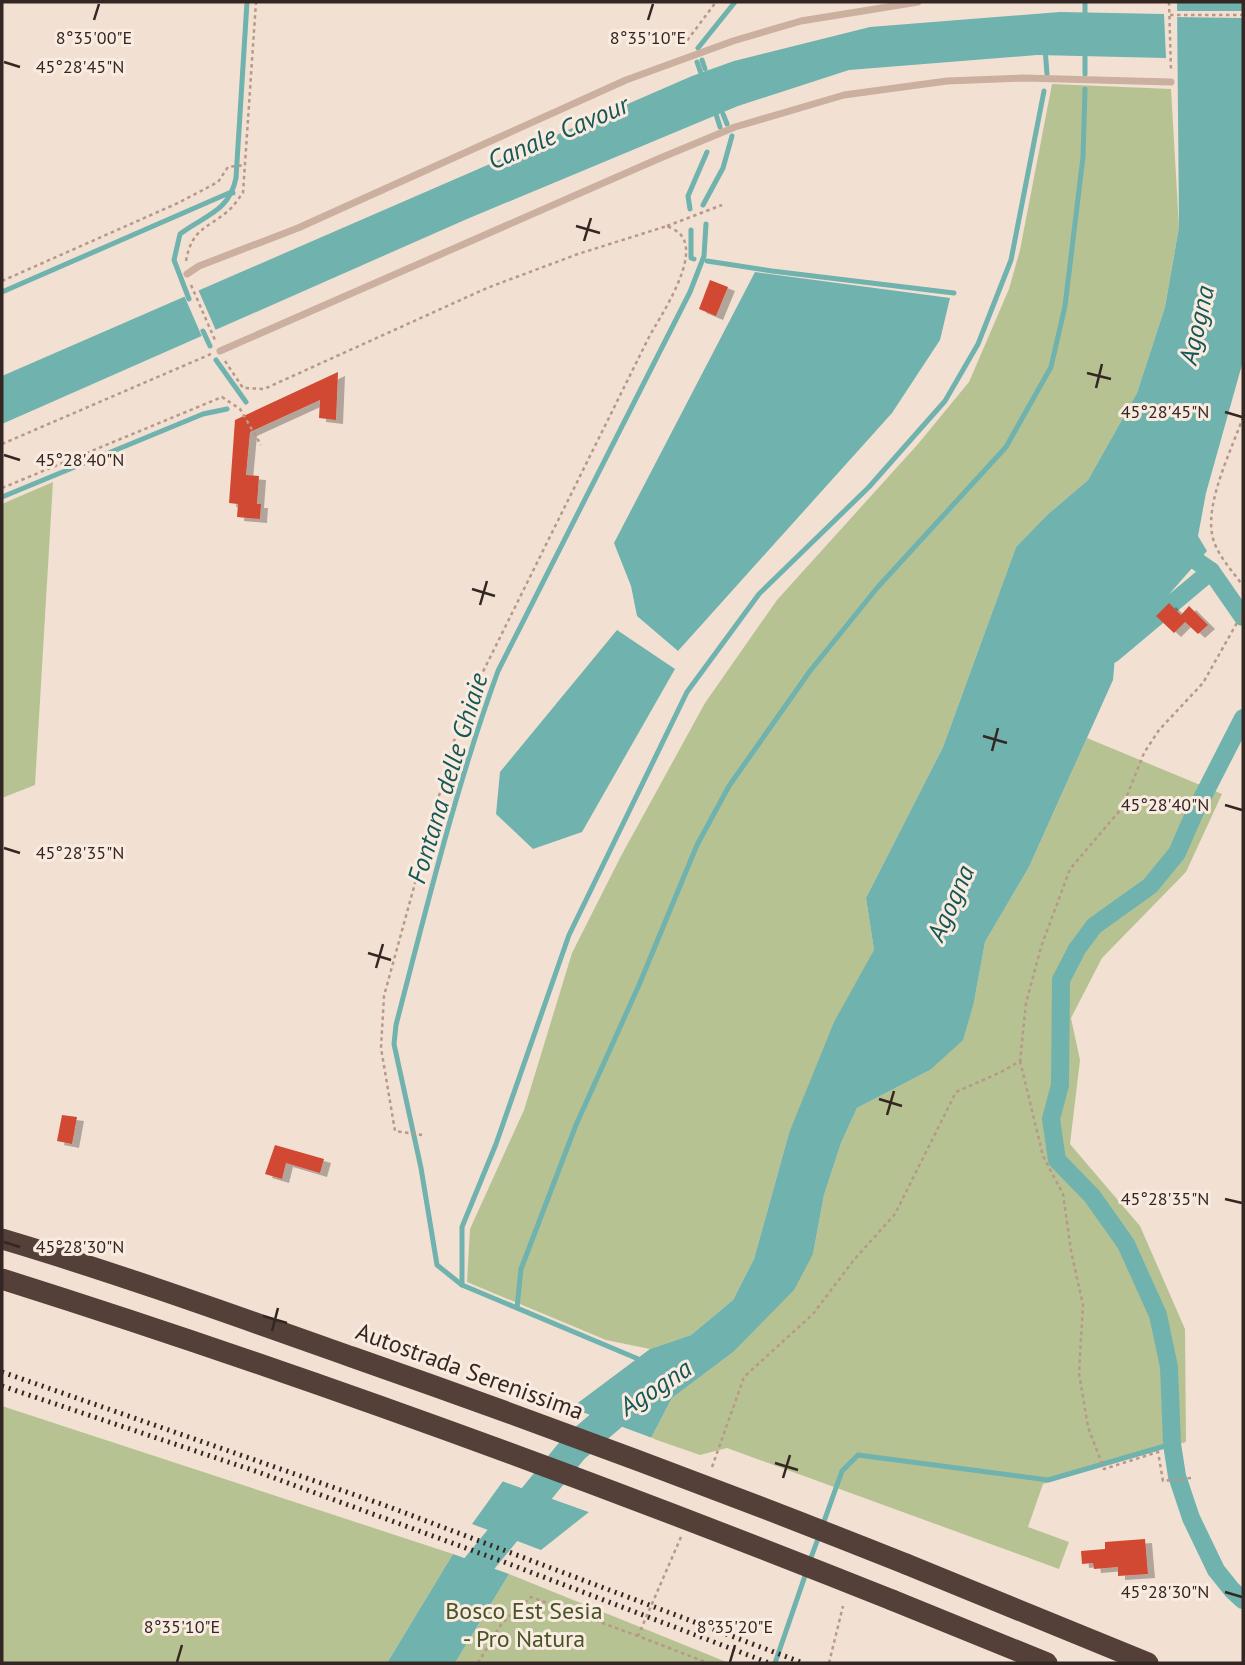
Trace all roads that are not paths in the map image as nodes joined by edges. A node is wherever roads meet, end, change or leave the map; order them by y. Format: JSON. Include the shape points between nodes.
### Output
{"nodes":[{"id":1,"x":918,"y":2,"type":"edge"},
{"id":2,"x":1171,"y":82,"type":"road end"},
{"id":3,"x":188,"y":277,"type":"road end"},
{"id":4,"x":218,"y":347,"type":"road end"},
{"id":5,"x":2,"y":1239,"type":"edge"},
{"id":6,"x":2,"y":1279,"type":"edge"},
{"id":7,"x":1047,"y":1663,"type":"edge"},
{"id":8,"x":1148,"y":1663,"type":"edge"}],
"edges":[{"from":1,"to":3,"type":"lane","via":[[801,21],[626,80],[336,211],[199,266]]},
{"from":2,"to":4,"type":"lane","via":[[1024,78],[947,81],[844,94],[735,127]]},
{"from":5,"to":8,"type":"highway","name":"Autostrada Serenissima","bridge":true,"via":[[500,1409],[743,1499]]},
{"from":6,"to":7,"type":"highway","bridge":true,"via":[[178,1335],[551,1468]]}]}
